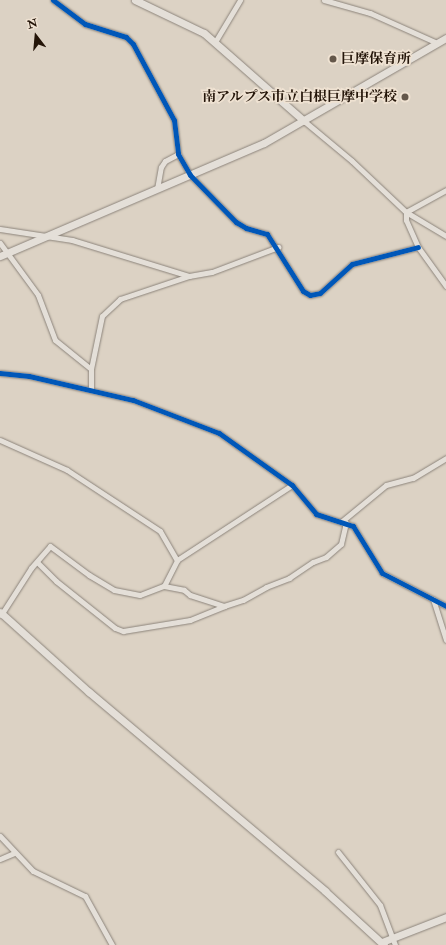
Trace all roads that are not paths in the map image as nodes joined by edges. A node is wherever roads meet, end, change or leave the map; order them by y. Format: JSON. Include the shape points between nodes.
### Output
{"nodes":[{"id":1,"x":53,"y":0,"type":"edge"},
{"id":2,"x":135,"y":0,"type":"edge"},
{"id":3,"x":240,"y":0,"type":"edge"},
{"id":4,"x":324,"y":0,"type":"edge"},
{"id":5,"x":446,"y":38,"type":"edge"},
{"id":6,"x":215,"y":42,"type":"junction"},
{"id":7,"x":437,"y":43,"type":"junction"},
{"id":8,"x":304,"y":121,"type":"junction"},
{"id":9,"x":178,"y":154,"type":"junction"},
{"id":10,"x":190,"y":174,"type":"junction"},
{"id":11,"x":156,"y":189,"type":"junction"},
{"id":12,"x":446,"y":190,"type":"edge"},
{"id":13,"x":406,"y":212,"type":"junction"},
{"id":14,"x":0,"y":229,"type":"edge"},
{"id":15,"x":47,"y":235,"type":"junction"},
{"id":16,"x":446,"y":236,"type":"edge"},
{"id":17,"x":0,"y":243,"type":"edge"},
{"id":18,"x":278,"y":247,"type":"junction"},
{"id":19,"x":418,"y":247,"type":"junction"},
{"id":20,"x":4,"y":254,"type":"edge"},
{"id":21,"x":189,"y":276,"type":"junction"},
{"id":22,"x":446,"y":286,"type":"edge"},
{"id":23,"x":92,"y":369,"type":"junction"},
{"id":24,"x":0,"y":373,"type":"edge"},
{"id":25,"x":91,"y":390,"type":"junction"},
{"id":26,"x":0,"y":440,"type":"edge"},
{"id":27,"x":446,"y":458,"type":"edge"},
{"id":28,"x":292,"y":485,"type":"junction"},
{"id":29,"x":343,"y":522,"type":"junction"},
{"id":30,"x":177,"y":560,"type":"junction"},
{"id":31,"x":37,"y":562,"type":"junction"},
{"id":32,"x":164,"y":586,"type":"junction"},
{"id":33,"x":433,"y":599,"type":"junction"},
{"id":34,"x":445,"y":604,"type":"edge"},
{"id":35,"x":224,"y":606,"type":"junction"},
{"id":36,"x":1,"y":614,"type":"edge"},
{"id":37,"x":446,"y":640,"type":"edge"},
{"id":38,"x":0,"y":836,"type":"edge"},
{"id":39,"x":338,"y":852,"type":"dead end"},
{"id":40,"x":14,"y":853,"type":"junction"},
{"id":41,"x":0,"y":859,"type":"edge"},
{"id":42,"x":446,"y":917,"type":"edge"},
{"id":43,"x":391,"y":938,"type":"junction"},
{"id":44,"x":383,"y":944,"type":"edge"},
{"id":45,"x":112,"y":945,"type":"edge"},
{"id":46,"x":395,"y":945,"type":"edge"}],
"edges":[{"from":1,"to":9,"type":"street","via":[[85,24],[126,37],[132,44],[174,120]]},
{"from":2,"to":6,"type":"street","via":[[192,26]]},
{"from":3,"to":6,"type":"street"},
{"from":4,"to":7,"type":"street","via":[[370,13]]},
{"from":5,"to":7,"type":"street"},
{"from":6,"to":8,"type":"street"},
{"from":7,"to":8,"type":"street"},
{"from":8,"to":10,"type":"street","via":[[264,143]]},
{"from":8,"to":13,"type":"street","via":[[352,161]]},
{"from":9,"to":10,"type":"street"},
{"from":9,"to":11,"type":"street","via":[[165,161],[161,167]]},
{"from":10,"to":11,"type":"street"},
{"from":10,"to":18,"type":"street","via":[[236,222],[267,234]]},
{"from":11,"to":15,"type":"street"},
{"from":12,"to":13,"type":"street"},
{"from":13,"to":16,"type":"street"},
{"from":13,"to":19,"type":"street","via":[[406,220]]},
{"from":14,"to":15,"type":"street"},
{"from":15,"to":20,"type":"street"},
{"from":15,"to":21,"type":"street","via":[[113,251],[133,260]]},
{"from":17,"to":20,"type":"street"},
{"from":18,"to":19,"type":"street","via":[[303,291],[310,295],[320,293],[352,264]]},
{"from":18,"to":21,"type":"street","via":[[212,272]]},
{"from":19,"to":22,"type":"street"},
{"from":20,"to":23,"type":"street","via":[[38,295],[55,340]]},
{"from":21,"to":23,"type":"street","via":[[120,299],[102,316]]},
{"from":23,"to":25,"type":"street"},
{"from":24,"to":25,"type":"street","via":[[29,376]]},
{"from":25,"to":28,"type":"street","via":[[133,400],[219,433]]},
{"from":26,"to":30,"type":"street","via":[[66,470],[160,531]]},
{"from":27,"to":29,"type":"street","via":[[413,478],[386,485]]},
{"from":28,"to":29,"type":"street","via":[[316,514]]},
{"from":28,"to":30,"type":"street"},
{"from":29,"to":33,"type":"street","via":[[353,526],[382,573]]},
{"from":29,"to":35,"type":"street","via":[[341,544],[326,557],[313,562],[289,578],[243,600]]},
{"from":30,"to":32,"type":"street"},
{"from":31,"to":32,"type":"street","via":[[50,546],[88,575],[114,590],[140,595]]},
{"from":31,"to":35,"type":"street","via":[[56,581],[115,628],[123,631],[190,620]]},
{"from":31,"to":36,"type":"street"},
{"from":32,"to":35,"type":"street","via":[[184,590],[190,595]]},
{"from":33,"to":34,"type":"street"},
{"from":33,"to":37,"type":"street"},
{"from":36,"to":44,"type":"street"},
{"from":38,"to":40,"type":"street"},
{"from":39,"to":43,"type":"street","via":[[380,905]]},
{"from":40,"to":41,"type":"street"},
{"from":40,"to":45,"type":"street","via":[[33,872],[86,896]]},
{"from":42,"to":43,"type":"street"},
{"from":43,"to":44,"type":"street"},
{"from":43,"to":46,"type":"street"}]}
